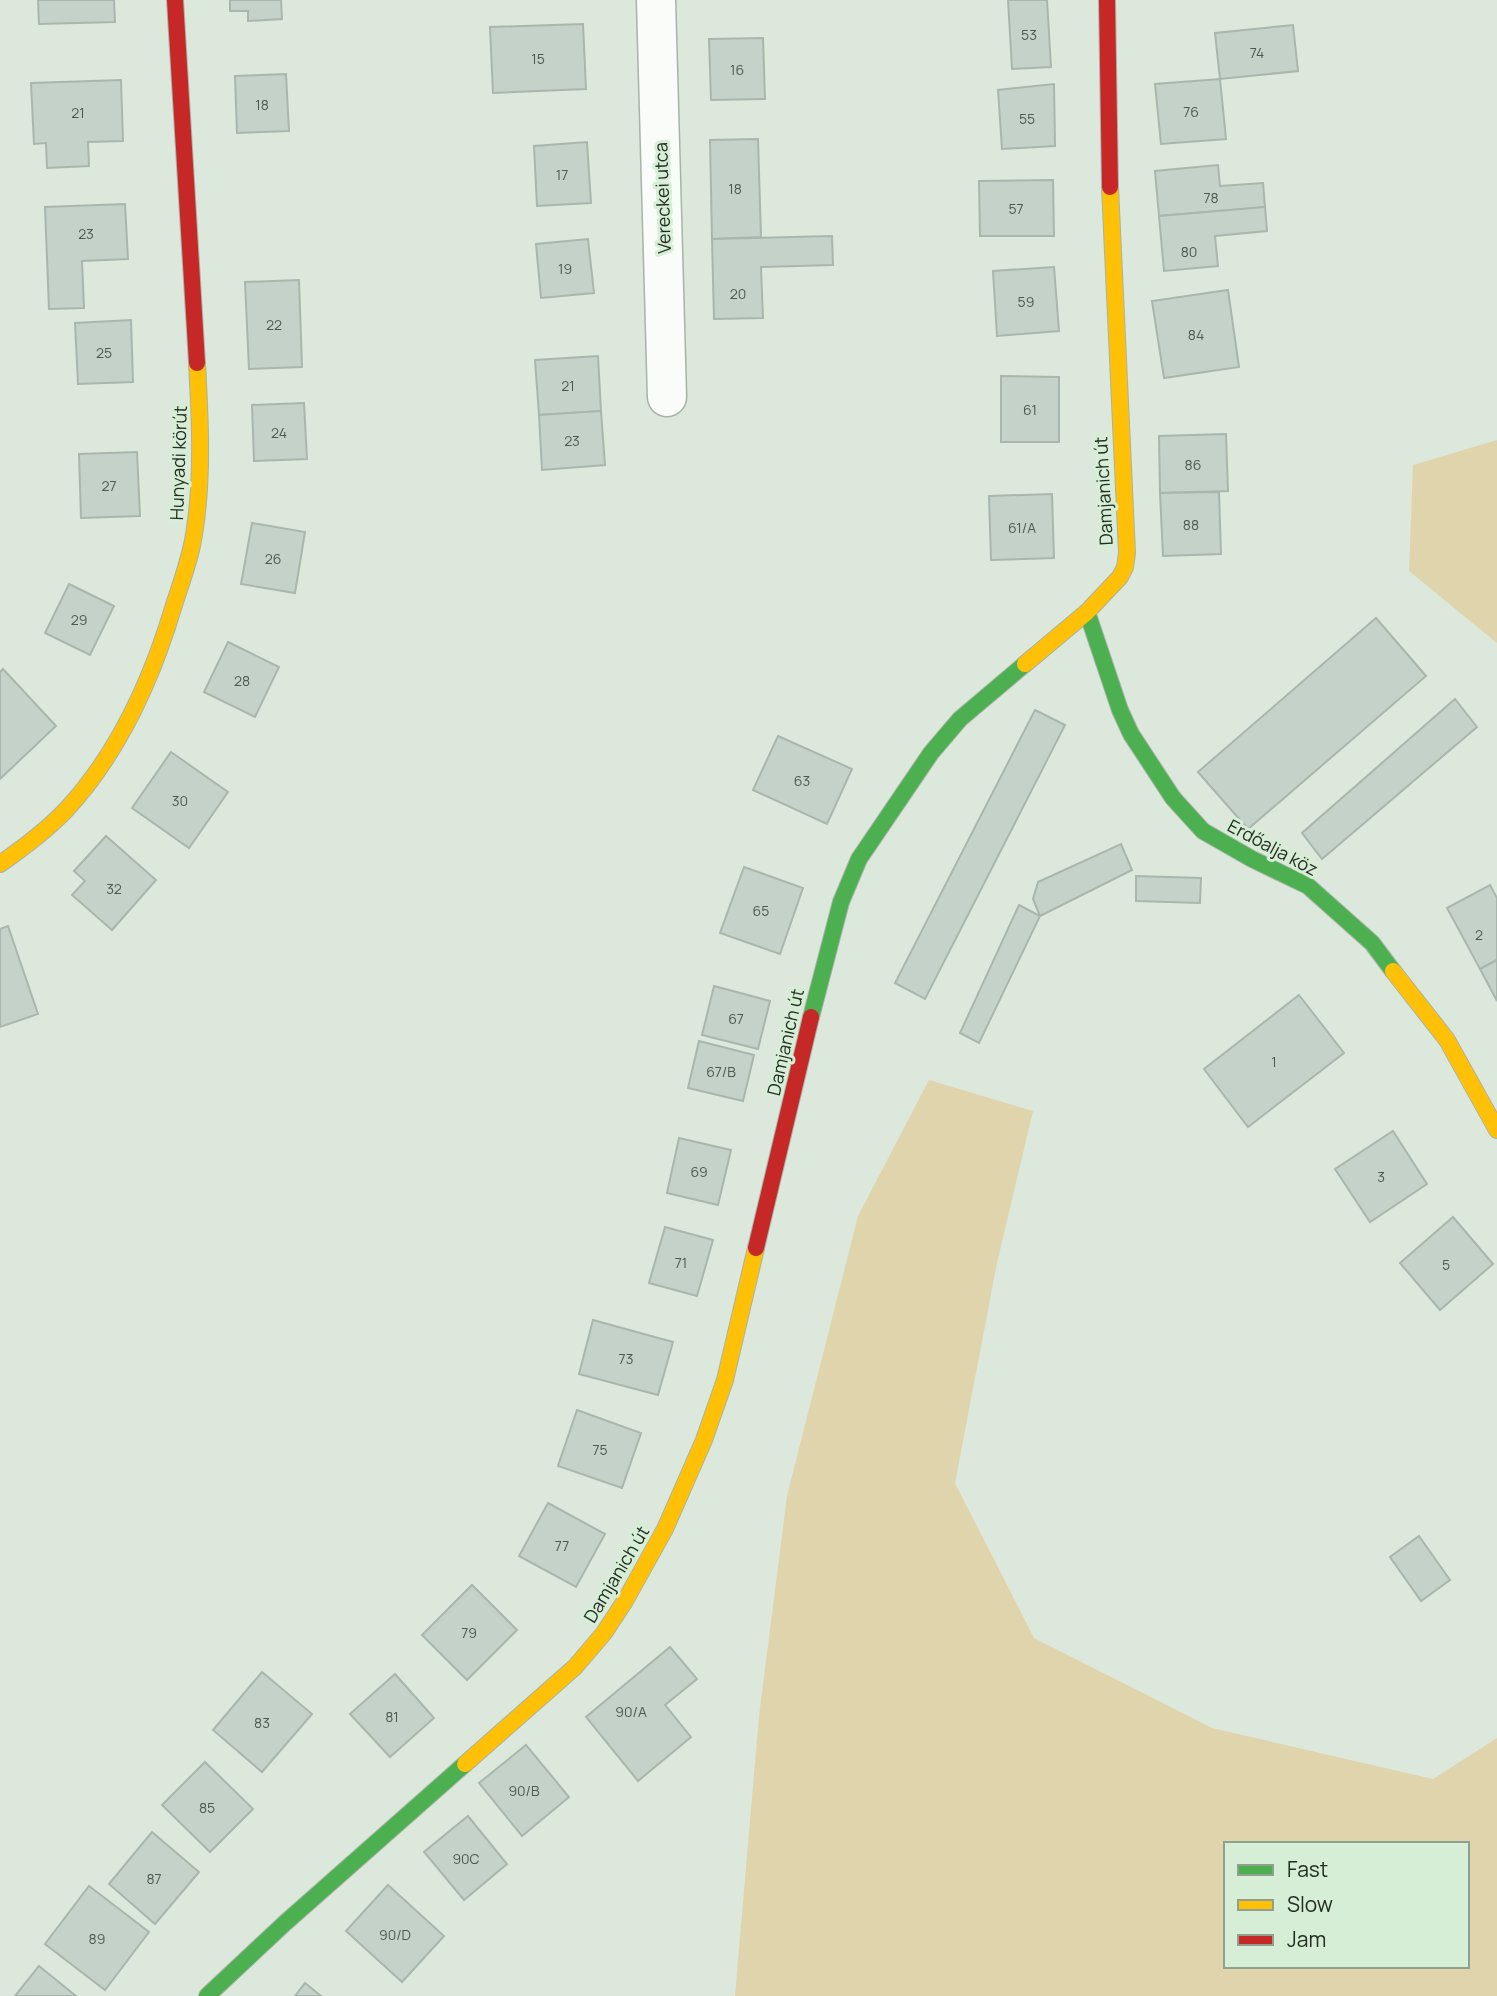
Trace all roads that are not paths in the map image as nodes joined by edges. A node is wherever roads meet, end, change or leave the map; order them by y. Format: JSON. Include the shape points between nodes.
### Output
{"nodes":[{"id":1,"x":175,"y":0,"type":"edge"},
{"id":2,"x":656,"y":0,"type":"edge"},
{"id":3,"x":1107,"y":0,"type":"edge"},
{"id":4,"x":667,"y":397,"type":"dead end"},
{"id":5,"x":1087,"y":612,"type":"junction"},
{"id":6,"x":0,"y":864,"type":"edge"},
{"id":7,"x":1497,"y":1130,"type":"edge"},
{"id":8,"x":207,"y":1996,"type":"edge"}],
"edges":[{"from":1,"to":6,"type":"street","name":"Hunyadi körút","via":[[201,419],[196,528],[166,637],[126,727],[101,768],[51,827]]},
{"from":2,"to":4,"type":"street","name":"Vereckei utca"},
{"from":3,"to":5,"type":"street","name":"Damjanich út","via":[[1111,232],[1126,554],[1120,577]]},
{"from":5,"to":7,"type":"street","name":"Erdőalja köz","via":[[1131,734],[1173,798],[1203,831],[1308,886],[1372,943],[1447,1040]]},
{"from":5,"to":8,"type":"street","name":"Damjanich út","via":[[960,719],[859,859],[826,952],[725,1380],[686,1485],[625,1601],[575,1667]]}]}
